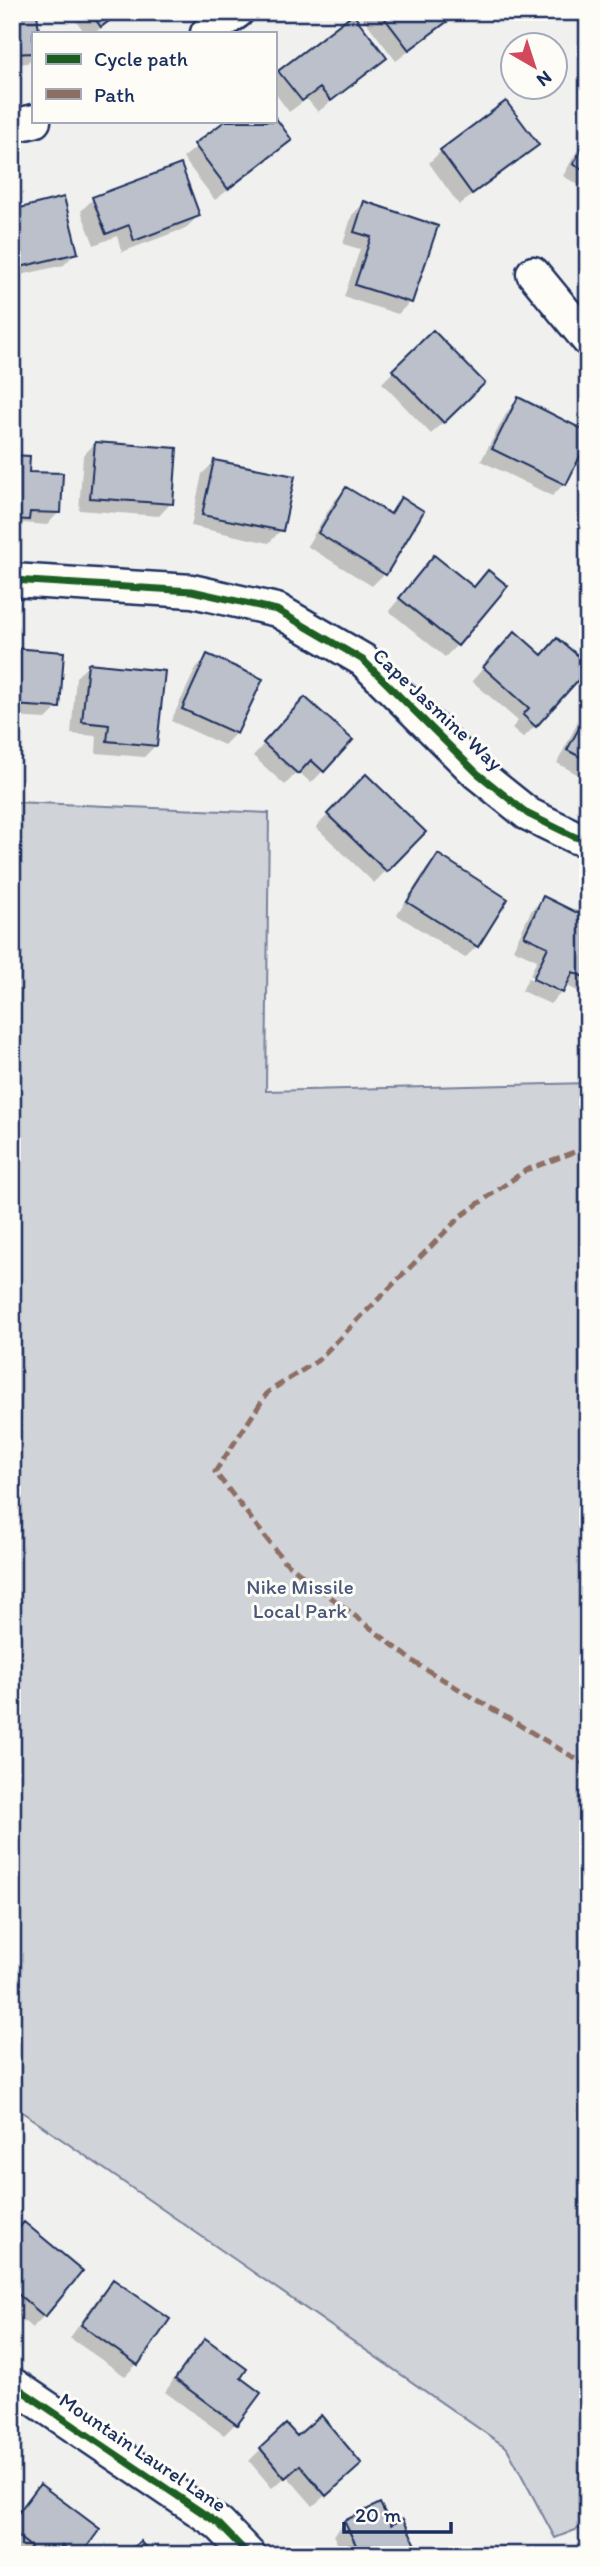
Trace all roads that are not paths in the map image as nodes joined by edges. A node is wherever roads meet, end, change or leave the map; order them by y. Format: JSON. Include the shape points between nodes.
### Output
{"nodes":[{"id":1,"x":237,"y":12,"type":"edge"},
{"id":2,"x":208,"y":32,"type":"edge"},
{"id":3,"x":32,"y":121,"type":"edge"},
{"id":4,"x":12,"y":126,"type":"edge"},
{"id":5,"x":533,"y":273,"type":"dead end"},
{"id":6,"x":588,"y":340,"type":"edge"},
{"id":7,"x":12,"y":580,"type":"edge"},
{"id":8,"x":588,"y":840,"type":"edge"},
{"id":9,"x":12,"y":2384,"type":"edge"},
{"id":10,"x":249,"y":2555,"type":"edge"}],
"edges":[{"from":1,"to":2,"type":"street"},
{"from":3,"to":4,"type":"street"},
{"from":5,"to":6,"type":"street"},
{"from":7,"to":8,"type":"street","name":"Cape Jasmine Way","via":[[192,591],[277,610],[363,660],[477,773],[528,814]]},
{"from":9,"to":10,"type":"street","name":"Mountain Laurel Lane","via":[[219,2524]]}]}
